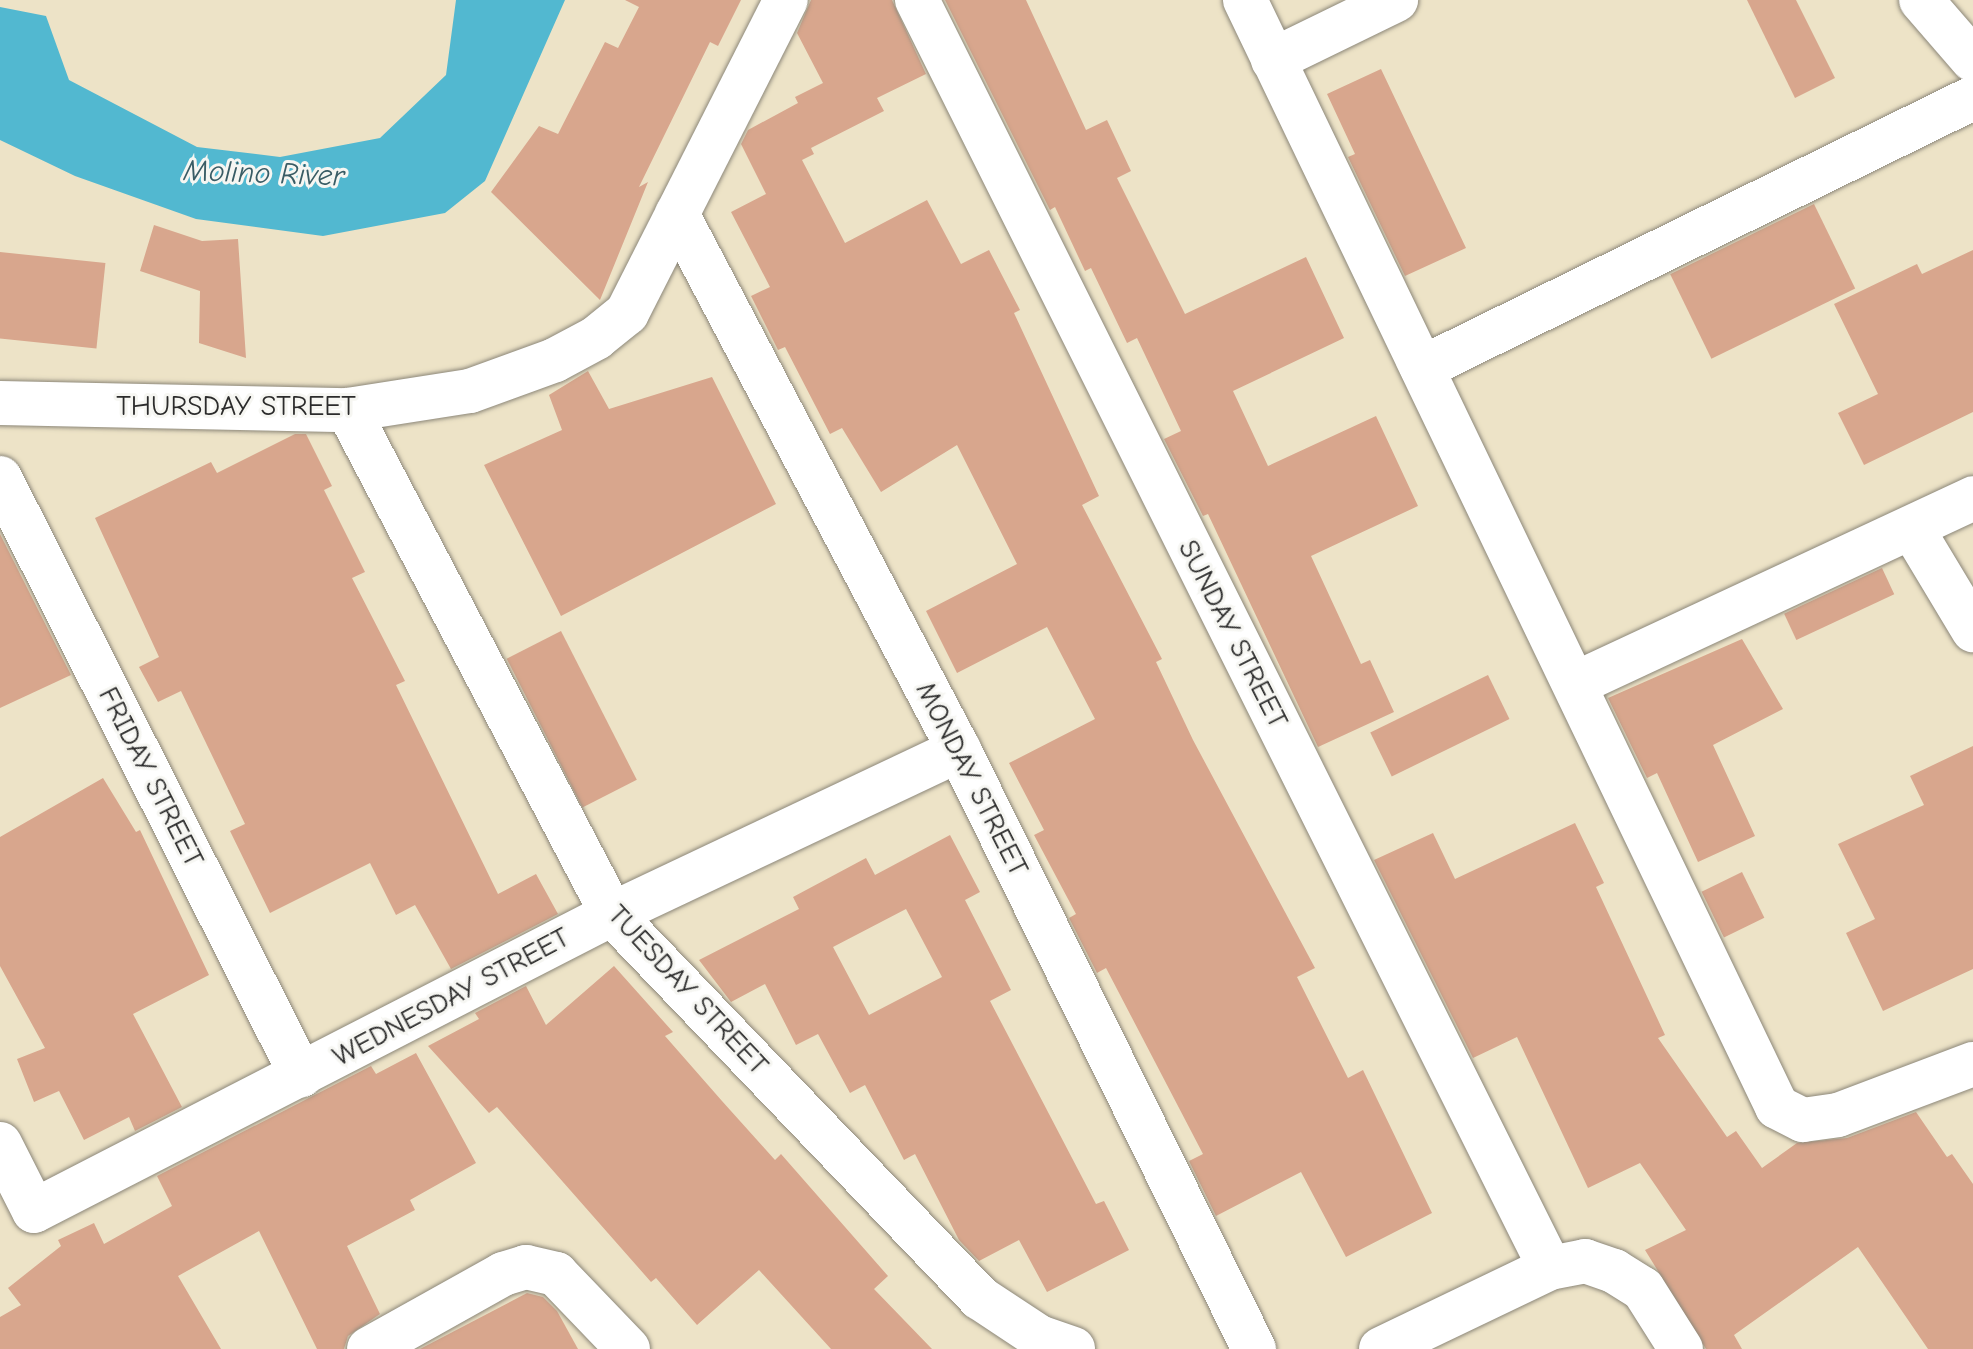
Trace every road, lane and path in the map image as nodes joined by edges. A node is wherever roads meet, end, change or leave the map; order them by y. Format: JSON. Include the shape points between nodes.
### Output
{"nodes":[{"id":1,"x":786,"y":0,"type":"edge"},
{"id":2,"x":917,"y":0,"type":"edge"},
{"id":3,"x":1245,"y":0,"type":"edge"},
{"id":4,"x":1396,"y":0,"type":"edge"},
{"id":5,"x":1921,"y":0,"type":"edge"},
{"id":6,"x":1273,"y":60,"type":"junction"},
{"id":7,"x":1973,"y":60,"type":"edge"},
{"id":8,"x":1973,"y":98,"type":"edge"},
{"id":9,"x":677,"y":214,"type":"junction"},
{"id":10,"x":1422,"y":368,"type":"junction"},
{"id":11,"x":0,"y":403,"type":"edge"},
{"id":12,"x":348,"y":410,"type":"junction"},
{"id":13,"x":0,"y":478,"type":"edge"},
{"id":14,"x":1973,"y":498,"type":"edge"},
{"id":15,"x":1913,"y":530,"type":"junction"},
{"id":16,"x":1973,"y":630,"type":"edge"},
{"id":17,"x":1577,"y":683,"type":"junction"},
{"id":18,"x":959,"y":750,"type":"junction"},
{"id":19,"x":612,"y":914,"type":"junction"},
{"id":20,"x":301,"y":1075,"type":"junction"},
{"id":21,"x":1968,"y":1077,"type":"edge"},
{"id":22,"x":0,"y":1144,"type":"edge"},
{"id":23,"x":1550,"y":1268,"type":"junction"},
{"id":24,"x":369,"y":1349,"type":"edge"},
{"id":25,"x":628,"y":1349,"type":"edge"},
{"id":26,"x":1073,"y":1349,"type":"edge"},
{"id":27,"x":1254,"y":1349,"type":"edge"},
{"id":28,"x":1381,"y":1349,"type":"edge"},
{"id":29,"x":1681,"y":1349,"type":"edge"}],
"edges":[{"from":1,"to":9,"type":"street","name":"THURSDAY STREET"},
{"from":2,"to":23,"type":"street","name":"SUNDAY STREET"},
{"from":3,"to":6,"type":"street"},
{"from":4,"to":6,"type":"street"},
{"from":5,"to":7,"type":"street"},
{"from":6,"to":10,"type":"street"},
{"from":8,"to":10,"type":"street"},
{"from":9,"to":12,"type":"street","name":"THURSDAY STREET","via":[[627,313],[596,338],[483,387]]},
{"from":9,"to":18,"type":"street","name":"MONDAY STREET"},
{"from":10,"to":17,"type":"street"},
{"from":11,"to":12,"type":"street","name":"THURSDAY STREET"},
{"from":12,"to":19,"type":"street","name":"TUESDAY STREET"},
{"from":13,"to":20,"type":"street","name":"FRIDAY STREET"},
{"from":14,"to":15,"type":"street"},
{"from":15,"to":16,"type":"street"},
{"from":15,"to":17,"type":"street"},
{"from":17,"to":21,"type":"street","via":[[1777,1107],[1803,1120],[1838,1115]]},
{"from":18,"to":19,"type":"street","name":"WEDNESDAY STREET"},
{"from":18,"to":27,"type":"street","name":"MONDAY STREET"},
{"from":19,"to":20,"type":"street","name":"WEDNESDAY STREET"},
{"from":19,"to":26,"type":"street","name":"TUESDAY STREET","via":[[980,1298],[1039,1337]]},
{"from":20,"to":22,"type":"street","name":"WEDNESDAY STREET","via":[[34,1211]]},
{"from":23,"to":28,"type":"street"},
{"from":23,"to":29,"type":"street","via":[[1585,1261],[1614,1271],[1643,1289]]},
{"from":24,"to":25,"type":"street","via":[[503,1274],[526,1267],[556,1274]]}]}
